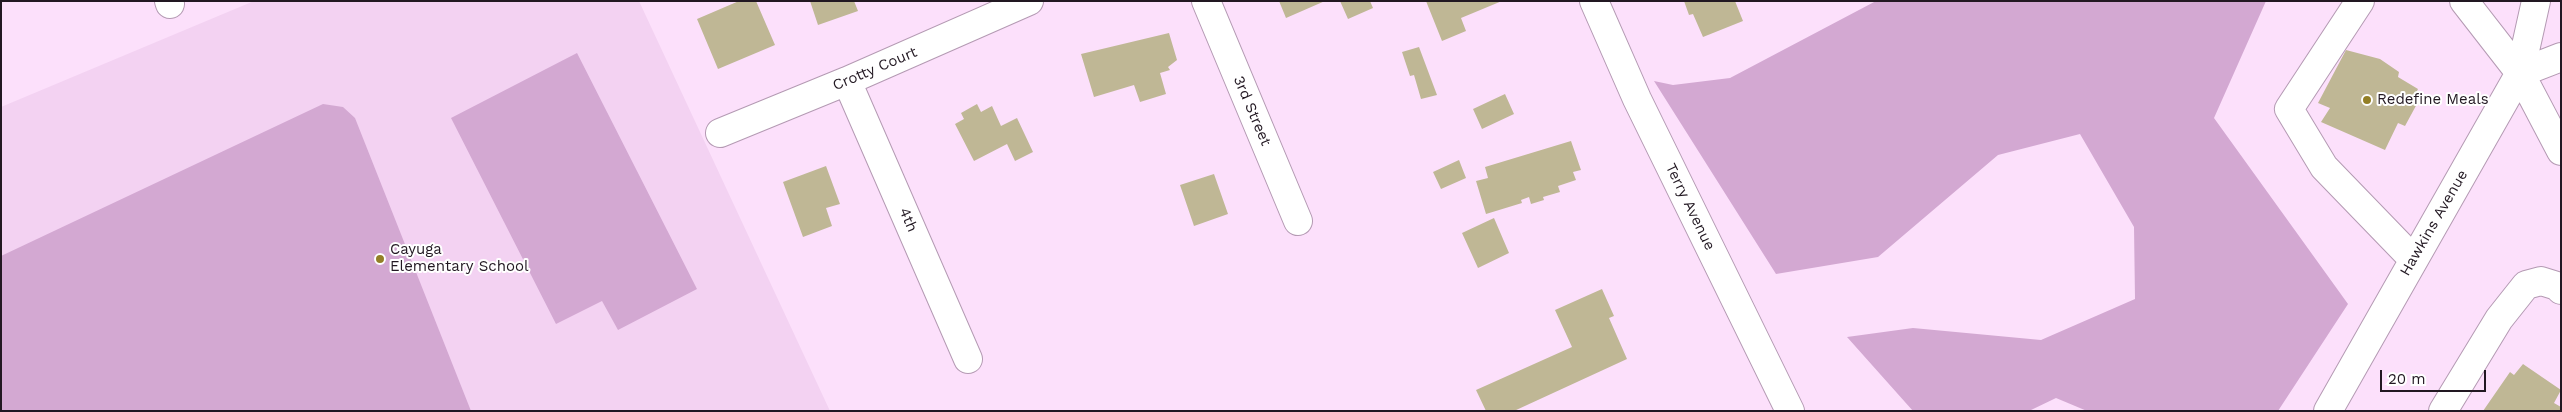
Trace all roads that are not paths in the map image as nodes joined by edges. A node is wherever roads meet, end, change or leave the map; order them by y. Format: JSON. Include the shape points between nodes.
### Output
{"nodes":[{"id":1,"x":1030,"y":1,"type":"edge"},
{"id":2,"x":1206,"y":1,"type":"edge"},
{"id":3,"x":1594,"y":1,"type":"edge"},
{"id":4,"x":2360,"y":1,"type":"edge"},
{"id":5,"x":2464,"y":1,"type":"edge"},
{"id":6,"x":2536,"y":1,"type":"edge"},
{"id":7,"x":2561,"y":57,"type":"edge"},
{"id":8,"x":2520,"y":73,"type":"junction"},
{"id":9,"x":848,"y":81,"type":"junction"},
{"id":10,"x":720,"y":133,"type":"dead end"},
{"id":11,"x":2561,"y":151,"type":"edge"},
{"id":12,"x":1298,"y":221,"type":"dead end"},
{"id":13,"x":2413,"y":259,"type":"junction"},
{"id":14,"x":2561,"y":290,"type":"edge"},
{"id":15,"x":968,"y":359,"type":"dead end"},
{"id":16,"x":1790,"y":411,"type":"edge"},
{"id":17,"x":2328,"y":411,"type":"edge"},
{"id":18,"x":2443,"y":411,"type":"edge"}],
"edges":[{"from":1,"to":9,"type":"street","name":"Crotty Court"},
{"from":2,"to":12,"type":"street","name":"3rd Street"},
{"from":3,"to":16,"type":"street","name":"Terry Avenue"},
{"from":4,"to":13,"type":"street","via":[[2289,108],[2324,167]]},
{"from":5,"to":8,"type":"street"},
{"from":6,"to":8,"type":"street","name":"Hawkins Avenue"},
{"from":7,"to":8,"type":"street"},
{"from":8,"to":11,"type":"street"},
{"from":8,"to":13,"type":"street","name":"Hawkins Avenue"},
{"from":9,"to":10,"type":"street","name":"Crotty Court"},
{"from":9,"to":15,"type":"street","name":"4th"},
{"from":13,"to":17,"type":"street","name":"Hawkins Avenue"},
{"from":14,"to":18,"type":"street","via":[[2541,281],[2526,285],[2499,319]]}]}
